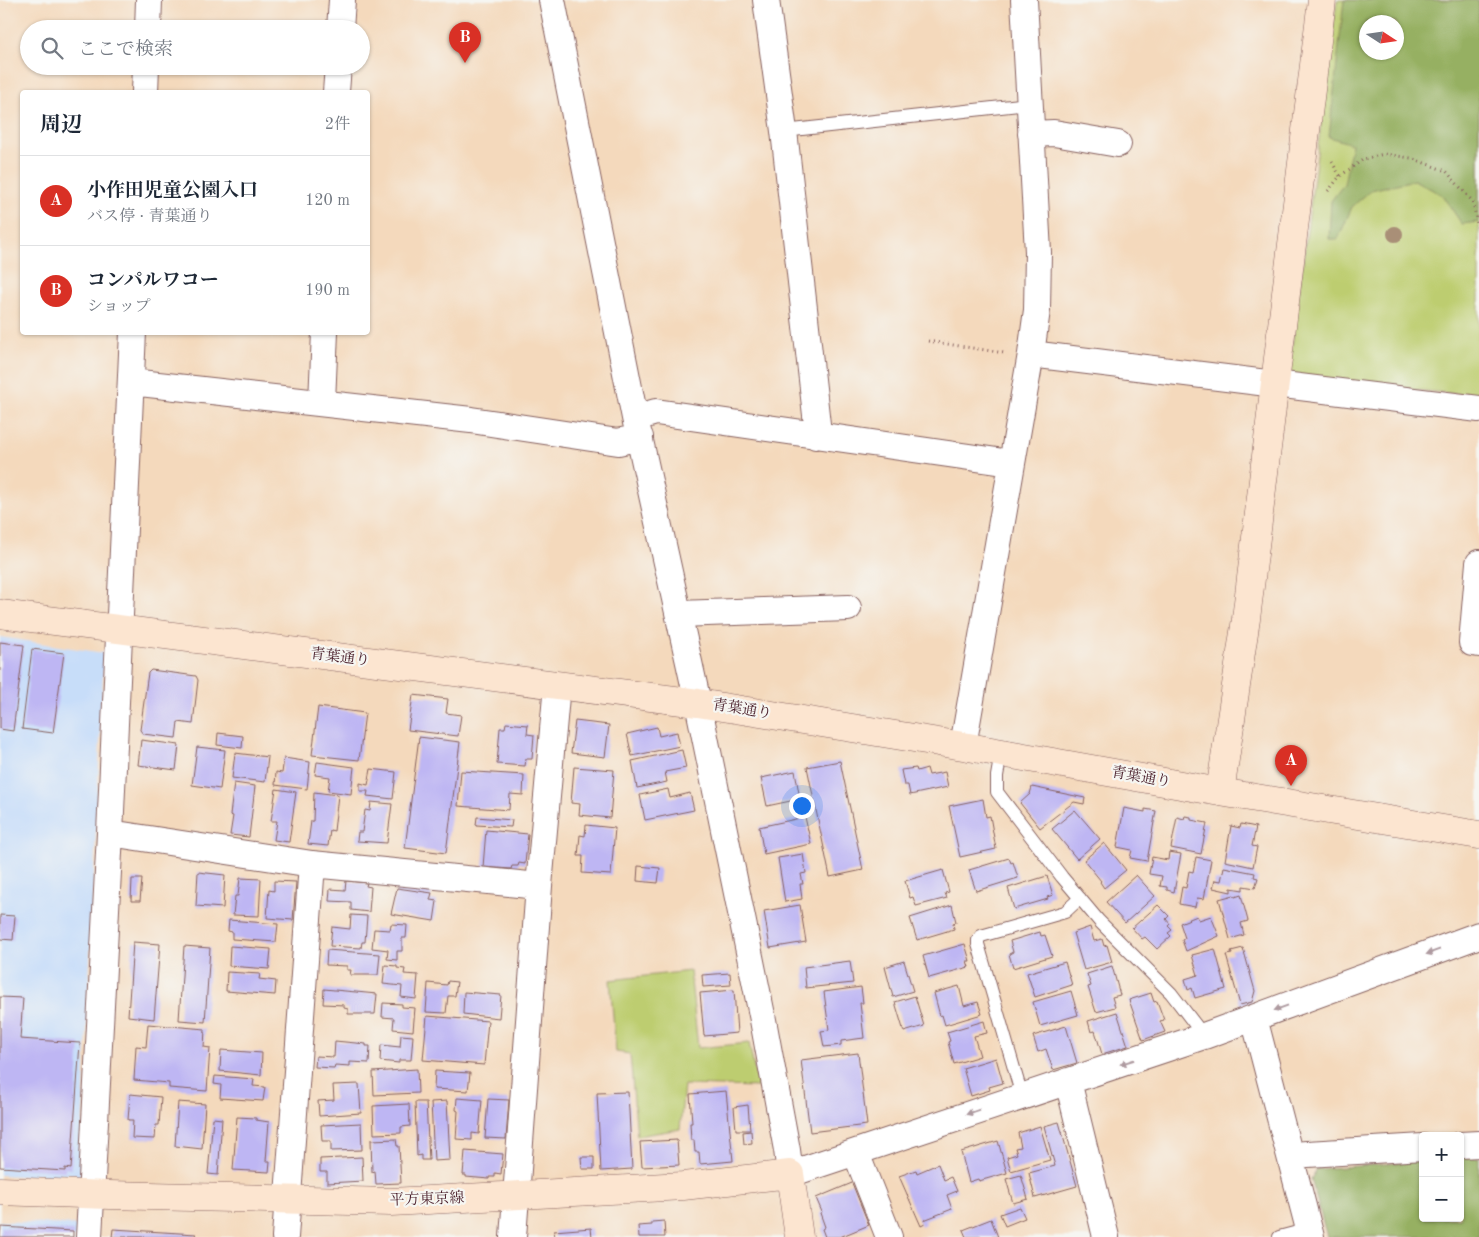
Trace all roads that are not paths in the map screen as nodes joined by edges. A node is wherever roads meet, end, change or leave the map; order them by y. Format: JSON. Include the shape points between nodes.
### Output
{"nodes":[{"id":1,"x":149,"y":0,"type":"edge"},
{"id":2,"x":342,"y":0,"type":"edge"},
{"id":3,"x":552,"y":0,"type":"edge"},
{"id":4,"x":766,"y":0,"type":"edge"},
{"id":5,"x":1024,"y":0,"type":"edge"},
{"id":6,"x":1322,"y":0,"type":"edge"},
{"id":7,"x":148,"y":20,"type":"edge"},
{"id":8,"x":341,"y":20,"type":"edge"},
{"id":9,"x":146,"y":75,"type":"edge"},
{"id":10,"x":337,"y":75,"type":"edge"},
{"id":11,"x":145,"y":90,"type":"edge"},
{"id":12,"x":336,"y":90,"type":"edge"},
{"id":13,"x":1029,"y":104,"type":"junction"},
{"id":14,"x":784,"y":131,"type":"junction"},
{"id":15,"x":1031,"y":134,"type":"junction"},
{"id":16,"x":1118,"y":144,"type":"dead end"},
{"id":17,"x":134,"y":335,"type":"edge"},
{"id":18,"x":326,"y":335,"type":"edge"},
{"id":19,"x":1031,"y":354,"type":"junction"},
{"id":20,"x":131,"y":382,"type":"junction"},
{"id":21,"x":1276,"y":384,"type":"junction"},
{"id":22,"x":322,"y":402,"type":"junction"},
{"id":23,"x":1479,"y":409,"type":"edge"},
{"id":24,"x":638,"y":428,"type":"junction"},
{"id":25,"x":816,"y":436,"type":"junction"},
{"id":26,"x":1011,"y":463,"type":"junction"},
{"id":27,"x":1479,"y":563,"type":"edge"},
{"id":28,"x":848,"y":608,"type":"dead end"},
{"id":29,"x":0,"y":614,"type":"edge"},
{"id":30,"x":679,"y":614,"type":"junction"},
{"id":31,"x":119,"y":629,"type":"junction"},
{"id":32,"x":1479,"y":644,"type":"edge"},
{"id":33,"x":558,"y":685,"type":"junction"},
{"id":34,"x":698,"y":703,"type":"junction"},
{"id":35,"x":963,"y":746,"type":"junction"},
{"id":36,"x":1001,"y":753,"type":"junction"},
{"id":37,"x":1220,"y":792,"type":"junction"},
{"id":38,"x":110,"y":833,"type":"junction"},
{"id":39,"x":1479,"y":835,"type":"edge"},
{"id":40,"x":312,"y":864,"type":"junction"},
{"id":41,"x":539,"y":886,"type":"junction"},
{"id":42,"x":1080,"y":898,"type":"junction"},
{"id":43,"x":1479,"y":935,"type":"edge"},
{"id":44,"x":1254,"y":1018,"type":"junction"},
{"id":45,"x":1204,"y":1036,"type":"junction"},
{"id":46,"x":1068,"y":1081,"type":"junction"},
{"id":47,"x":1022,"y":1096,"type":"junction"},
{"id":48,"x":1479,"y":1144,"type":"edge"},
{"id":49,"x":1464,"y":1145,"type":"edge"},
{"id":50,"x":1419,"y":1147,"type":"edge"},
{"id":51,"x":856,"y":1153,"type":"junction"},
{"id":52,"x":1291,"y":1155,"type":"junction"},
{"id":53,"x":790,"y":1174,"type":"junction"},
{"id":54,"x":0,"y":1191,"type":"edge"},
{"id":55,"x":92,"y":1195,"type":"junction"},
{"id":56,"x":516,"y":1196,"type":"junction"},
{"id":57,"x":288,"y":1200,"type":"junction"},
{"id":58,"x":1310,"y":1233,"type":"edge"},
{"id":59,"x":89,"y":1237,"type":"edge"},
{"id":60,"x":285,"y":1237,"type":"edge"},
{"id":61,"x":513,"y":1237,"type":"edge"},
{"id":62,"x":799,"y":1237,"type":"edge"},
{"id":63,"x":889,"y":1237,"type":"edge"},
{"id":64,"x":1106,"y":1237,"type":"edge"},
{"id":65,"x":1279,"y":1237,"type":"edge"}],
"edges":[{"from":1,"to":7,"type":"street"},
{"from":2,"to":8,"type":"street"},
{"from":3,"to":24,"type":"street"},
{"from":4,"to":14,"type":"street"},
{"from":5,"to":13,"type":"street"},
{"from":6,"to":21,"type":"street"},
{"from":9,"to":11,"type":"street"},
{"from":10,"to":12,"type":"street"},
{"from":13,"to":14,"type":"lane"},
{"from":13,"to":15,"type":"street"},
{"from":14,"to":25,"type":"street"},
{"from":15,"to":16,"type":"street","via":[[1054,133]]},
{"from":15,"to":19,"type":"street","via":[[1038,252],[1037,310]]},
{"from":17,"to":20,"type":"street"},
{"from":18,"to":22,"type":"street"},
{"from":19,"to":21,"type":"street"},
{"from":19,"to":26,"type":"street"},
{"from":20,"to":22,"type":"street"},
{"from":20,"to":31,"type":"street"},
{"from":21,"to":23,"type":"street"},
{"from":21,"to":37,"type":"street"},
{"from":22,"to":24,"type":"street","via":[[618,442]]},
{"from":24,"to":25,"type":"street","via":[[656,412]]},
{"from":24,"to":30,"type":"street"},
{"from":25,"to":26,"type":"street"},
{"from":26,"to":35,"type":"street"},
{"from":27,"to":32,"type":"street","via":[[1472,643]]},
{"from":28,"to":30,"type":"street"},
{"from":29,"to":31,"type":"street","name":"青葉通り"},
{"from":30,"to":34,"type":"street"},
{"from":31,"to":33,"type":"street","name":"青葉通り"},
{"from":31,"to":38,"type":"street"},
{"from":33,"to":34,"type":"street","name":"青葉通り"},
{"from":33,"to":41,"type":"street"},
{"from":34,"to":35,"type":"street","name":"青葉通り"},
{"from":34,"to":53,"type":"street","via":[[763,1020]]},
{"from":35,"to":36,"type":"street","name":"青葉通り"},
{"from":36,"to":37,"type":"street","name":"青葉通り"},
{"from":36,"to":42,"type":"lane","via":[[998,792]]},
{"from":37,"to":39,"type":"street","name":"青葉通り"},
{"from":38,"to":40,"type":"street"},
{"from":38,"to":55,"type":"street"},
{"from":40,"to":41,"type":"street"},
{"from":40,"to":57,"type":"street"},
{"from":41,"to":56,"type":"street"},
{"from":42,"to":45,"type":"lane","via":[[1171,993]]},
{"from":42,"to":47,"type":"lane","via":[[1065,912],[981,936],[978,940]]},
{"from":43,"to":44,"type":"street","one_way":true},
{"from":44,"to":45,"type":"street"},
{"from":44,"to":52,"type":"street"},
{"from":45,"to":46,"type":"street","one_way":true},
{"from":46,"to":47,"type":"street"},
{"from":46,"to":64,"type":"street"},
{"from":47,"to":51,"type":"street","one_way":true},
{"from":48,"to":49,"type":"street"},
{"from":50,"to":52,"type":"street"},
{"from":51,"to":53,"type":"street"},
{"from":51,"to":63,"type":"street"},
{"from":52,"to":58,"type":"street"},
{"from":53,"to":56,"type":"street","name":"平方東京線","via":[[683,1186]]},
{"from":53,"to":62,"type":"street"},
{"from":54,"to":55,"type":"street","name":"平方東京線"},
{"from":55,"to":57,"type":"street","name":"平方東京線"},
{"from":55,"to":59,"type":"street"},
{"from":56,"to":57,"type":"street","name":"平方東京線","via":[[391,1202]]},
{"from":56,"to":61,"type":"street"},
{"from":57,"to":60,"type":"street"},
{"from":58,"to":65,"type":"lane"}]}
